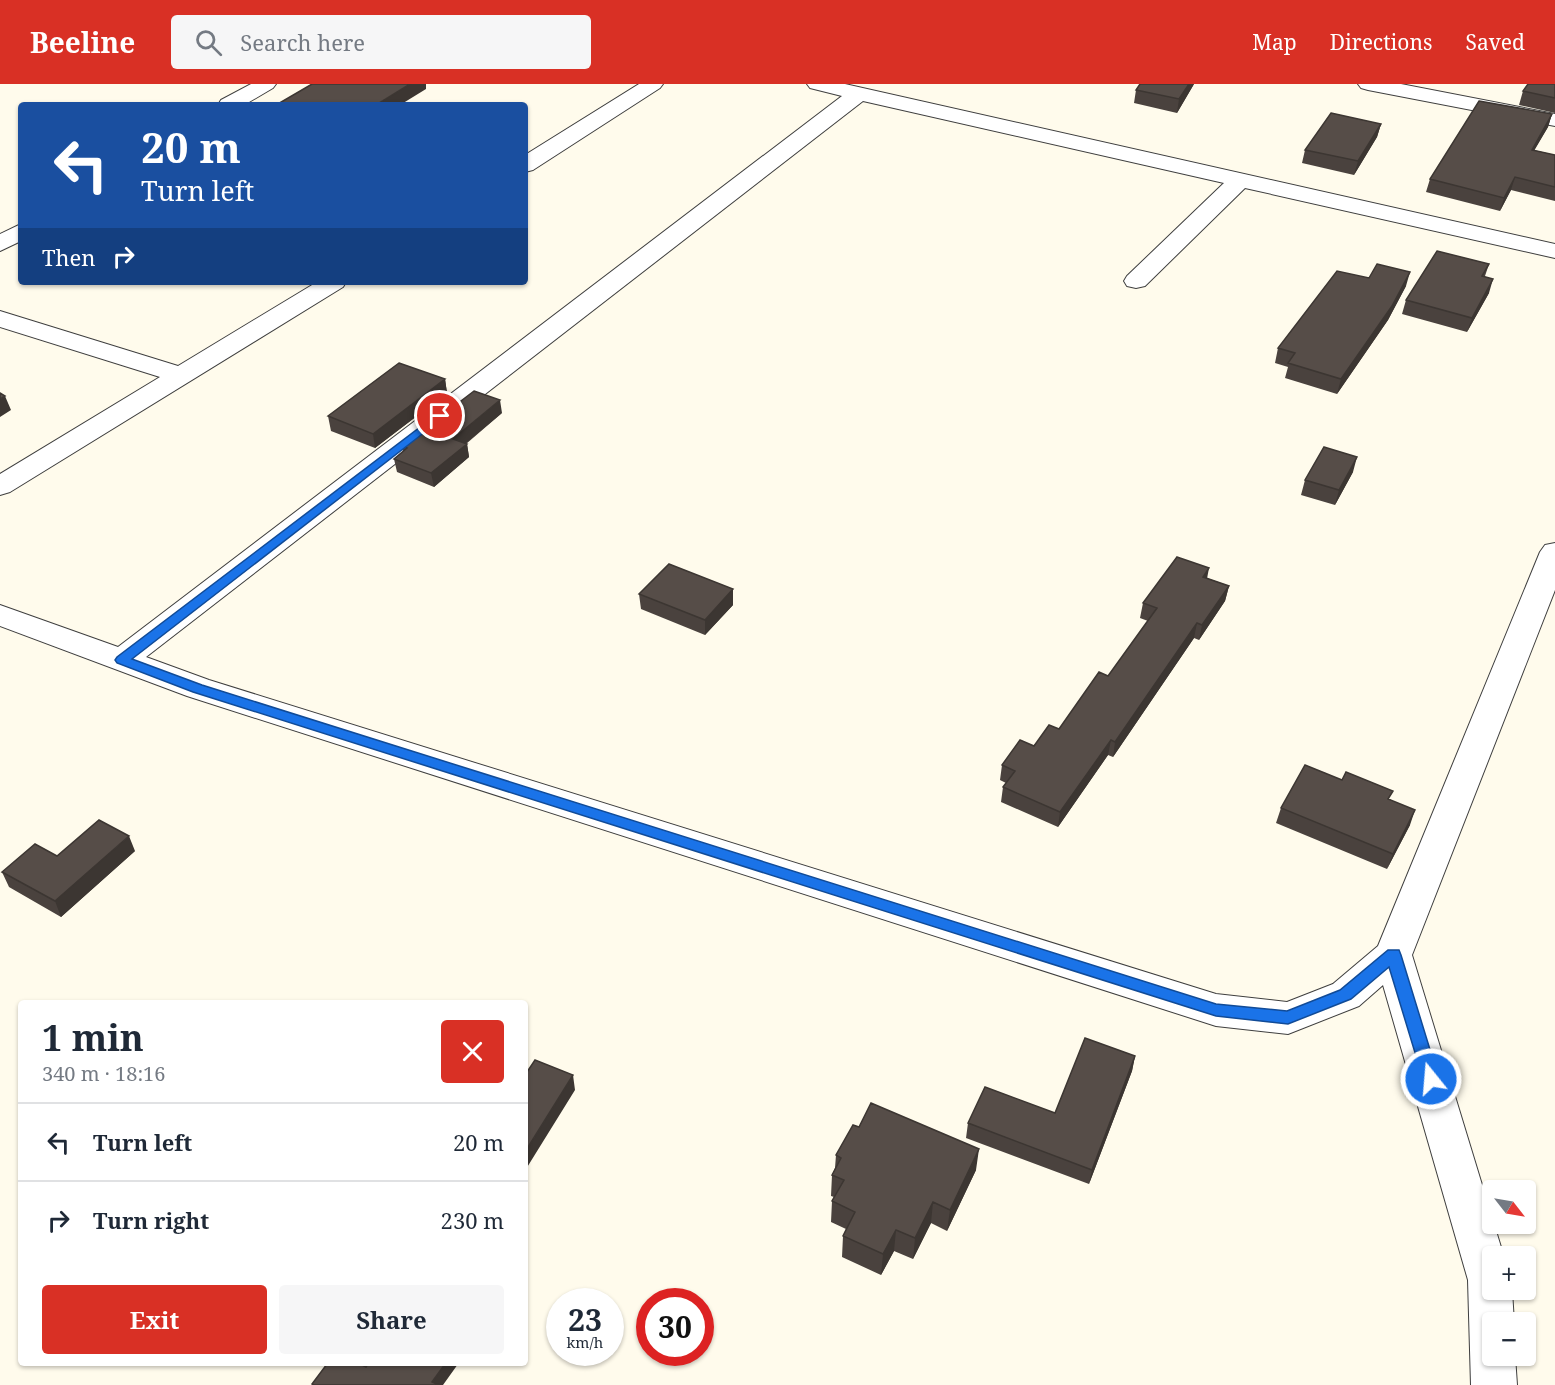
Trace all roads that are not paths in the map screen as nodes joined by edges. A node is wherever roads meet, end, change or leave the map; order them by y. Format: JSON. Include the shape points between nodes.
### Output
{"nodes":[{"id":1,"x":266,"y":84,"type":"edge"},
{"id":2,"x":653,"y":84,"type":"edge"},
{"id":3,"x":817,"y":84,"type":"edge"},
{"id":4,"x":1368,"y":84,"type":"edge"},
{"id":5,"x":858,"y":94,"type":"junction"},
{"id":6,"x":234,"y":102,"type":"edge"},
{"id":7,"x":1555,"y":120,"type":"edge"},
{"id":8,"x":528,"y":163,"type":"edge"},
{"id":9,"x":1240,"y":180,"type":"junction"},
{"id":10,"x":18,"y":233,"type":"edge"},
{"id":11,"x":0,"y":244,"type":"edge"},
{"id":12,"x":1555,"y":251,"type":"edge"},
{"id":13,"x":1136,"y":281,"type":"dead end"},
{"id":14,"x":329,"y":285,"type":"edge"},
{"id":15,"x":0,"y":318,"type":"edge"},
{"id":16,"x":181,"y":375,"type":"junction"},
{"id":17,"x":0,"y":486,"type":"edge"},
{"id":18,"x":1555,"y":552,"type":"edge"},
{"id":19,"x":0,"y":615,"type":"edge"},
{"id":20,"x":122,"y":660,"type":"junction"},
{"id":21,"x":1393,"y":955,"type":"junction"},
{"id":22,"x":1494,"y":1385,"type":"edge"}],
"edges":[{"from":1,"to":6,"type":"street"},
{"from":2,"to":8,"type":"street"},
{"from":3,"to":5,"type":"street"},
{"from":4,"to":7,"type":"street"},
{"from":5,"to":9,"type":"street"},
{"from":5,"to":20,"type":"street"},
{"from":9,"to":12,"type":"street"},
{"from":9,"to":13,"type":"street"},
{"from":10,"to":11,"type":"street"},
{"from":14,"to":16,"type":"street"},
{"from":15,"to":16,"type":"street"},
{"from":16,"to":17,"type":"street"},
{"from":18,"to":21,"type":"street"},
{"from":19,"to":20,"type":"street"},
{"from":20,"to":21,"type":"street","via":[[209,692],[1216,1010],[1288,1018],[1346,994]]},
{"from":21,"to":22,"type":"street","via":[[1490,1280]]}]}
